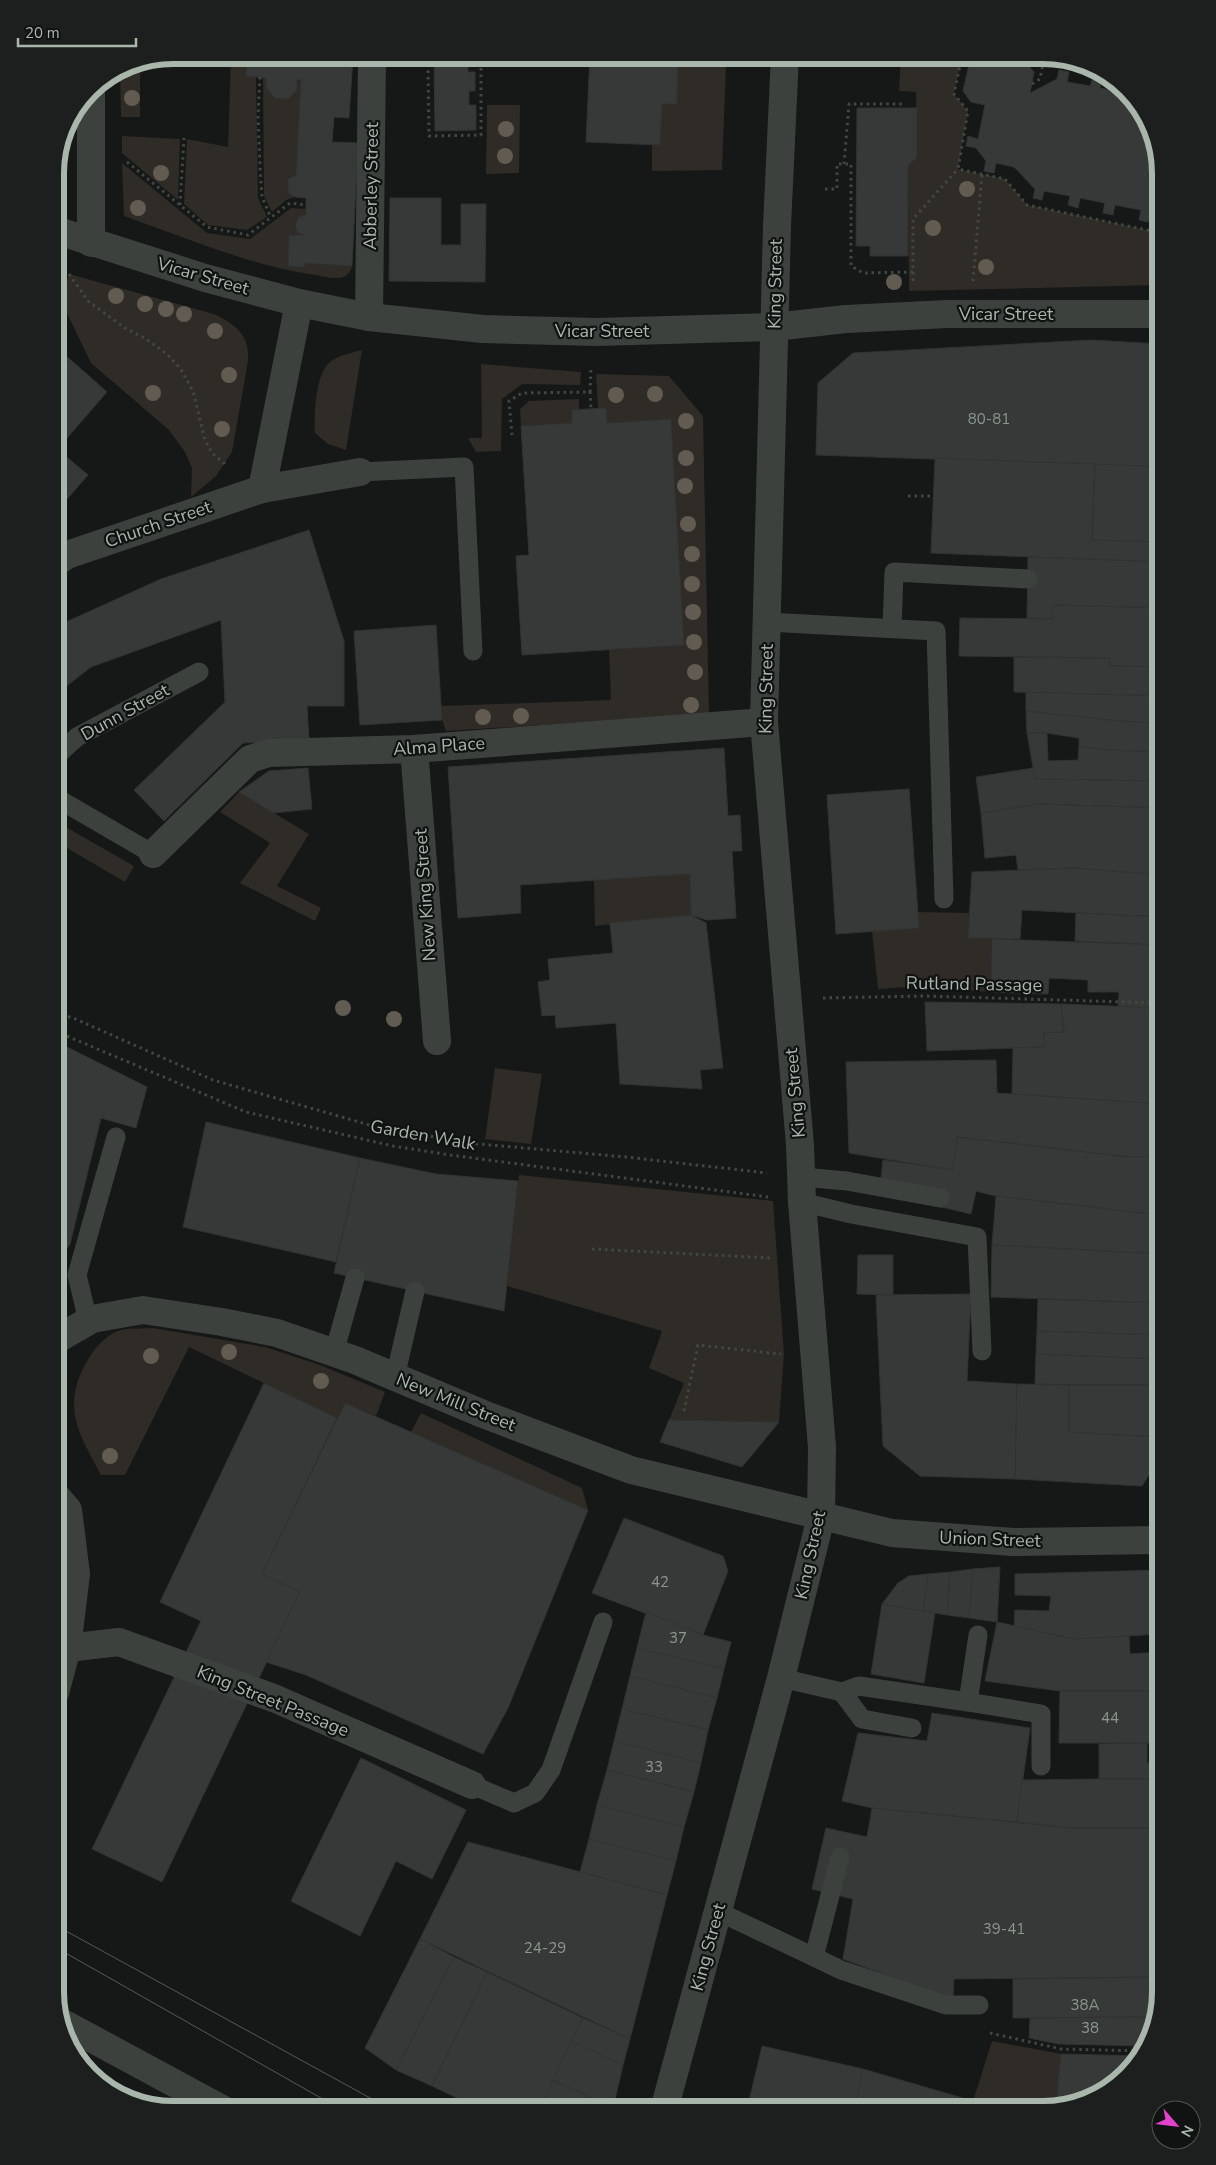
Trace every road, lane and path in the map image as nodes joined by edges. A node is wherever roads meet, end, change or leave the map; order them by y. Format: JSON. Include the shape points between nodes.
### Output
{"nodes":[{"id":1,"x":372,"y":64,"type":"edge"},
{"id":2,"x":428,"y":64,"type":"dead end"},
{"id":3,"x":481,"y":64,"type":"edge"},
{"id":4,"x":785,"y":64,"type":"edge"},
{"id":5,"x":960,"y":64,"type":"edge"},
{"id":6,"x":1043,"y":64,"type":"edge"},
{"id":7,"x":260,"y":77,"type":"dead end"},
{"id":8,"x":1032,"y":84,"type":"dead end"},
{"id":9,"x":91,"y":101,"type":"edge"},
{"id":10,"x":906,"y":104,"type":"dead end"},
{"id":11,"x":184,"y":138,"type":"dead end"},
{"id":12,"x":122,"y":158,"type":"dead end"},
{"id":13,"x":844,"y":164,"type":"junction"},
{"id":14,"x":958,"y":169,"type":"junction"},
{"id":15,"x":982,"y":174,"type":"junction"},
{"id":16,"x":825,"y":189,"type":"dead end"},
{"id":17,"x":306,"y":205,"type":"dead end"},
{"id":18,"x":180,"y":206,"type":"junction"},
{"id":19,"x":271,"y":218,"type":"junction"},
{"id":20,"x":1152,"y":231,"type":"edge"},
{"id":21,"x":64,"y":233,"type":"edge"},
{"id":22,"x":91,"y":243,"type":"junction"},
{"id":23,"x":913,"y":263,"type":"dead end"},
{"id":24,"x":974,"y":268,"type":"dead end"},
{"id":25,"x":913,"y":272,"type":"dead end"},
{"id":26,"x":69,"y":274,"type":"dead end"},
{"id":27,"x":299,"y":303,"type":"junction"},
{"id":28,"x":1152,"y":314,"type":"edge"},
{"id":29,"x":369,"y":317,"type":"junction"},
{"id":30,"x":774,"y":327,"type":"junction"},
{"id":31,"x":591,"y":409,"type":"dead end"},
{"id":32,"x":512,"y":435,"type":"dead end"},
{"id":33,"x":224,"y":464,"type":"dead end"},
{"id":34,"x":360,"y":472,"type":"joint"},
{"id":35,"x":262,"y":489,"type":"junction"},
{"id":36,"x":908,"y":496,"type":"dead end"},
{"id":37,"x":933,"y":496,"type":"dead end"},
{"id":38,"x":64,"y":557,"type":"edge"},
{"id":39,"x":1028,"y":580,"type":"dead end"},
{"id":40,"x":767,"y":622,"type":"junction"},
{"id":41,"x":892,"y":628,"type":"junction"},
{"id":42,"x":473,"y":651,"type":"dead end"},
{"id":43,"x":199,"y":672,"type":"dead end"},
{"id":44,"x":764,"y":722,"type":"junction"},
{"id":45,"x":64,"y":749,"type":"edge"},
{"id":46,"x":414,"y":749,"type":"junction"},
{"id":47,"x":64,"y":802,"type":"edge"},
{"id":48,"x":146,"y":850,"type":"joint"},
{"id":49,"x":944,"y":899,"type":"dead end"},
{"id":50,"x":787,"y":1000,"type":"junction"},
{"id":51,"x":1152,"y":1003,"type":"edge"},
{"id":52,"x":64,"y":1017,"type":"edge"},
{"id":53,"x":64,"y":1035,"type":"edge"},
{"id":54,"x":437,"y":1041,"type":"dead end"},
{"id":55,"x":116,"y":1137,"type":"dead end"},
{"id":56,"x":802,"y":1189,"type":"junction"},
{"id":57,"x":940,"y":1198,"type":"dead end"},
{"id":58,"x":592,"y":1249,"type":"dead end"},
{"id":59,"x":807,"y":1258,"type":"junction"},
{"id":60,"x":355,"y":1278,"type":"dead end"},
{"id":61,"x":415,"y":1291,"type":"dead end"},
{"id":62,"x":88,"y":1321,"type":"junction"},
{"id":63,"x":64,"y":1335,"type":"edge"},
{"id":64,"x":982,"y":1351,"type":"dead end"},
{"id":65,"x":334,"y":1353,"type":"junction"},
{"id":66,"x":784,"y":1354,"type":"dead end"},
{"id":67,"x":394,"y":1377,"type":"junction"},
{"id":68,"x":684,"y":1411,"type":"dead end"},
{"id":69,"x":821,"y":1517,"type":"junction"},
{"id":70,"x":64,"y":1522,"type":"edge"},
{"id":71,"x":1152,"y":1540,"type":"edge"},
{"id":72,"x":603,"y":1622,"type":"dead end"},
{"id":73,"x":978,"y":1636,"type":"dead end"},
{"id":74,"x":67,"y":1648,"type":"junction"},
{"id":75,"x":64,"y":1659,"type":"edge"},
{"id":76,"x":781,"y":1678,"type":"junction"},
{"id":77,"x":842,"y":1692,"type":"junction"},
{"id":78,"x":968,"y":1702,"type":"junction"},
{"id":79,"x":912,"y":1728,"type":"dead end"},
{"id":80,"x":1041,"y":1766,"type":"dead end"},
{"id":81,"x":472,"y":1785,"type":"joint"},
{"id":82,"x":840,"y":1857,"type":"dead end"},
{"id":83,"x":717,"y":1911,"type":"junction"},
{"id":84,"x":814,"y":1957,"type":"junction"},
{"id":85,"x":979,"y":2005,"type":"dead end"},
{"id":86,"x":70,"y":2027,"type":"edge"},
{"id":87,"x":207,"y":2101,"type":"edge"},
{"id":88,"x":666,"y":2101,"type":"edge"}],
"edges":[{"from":1,"to":29,"type":"street","name":"Abberley Street"},
{"from":2,"to":3,"type":"path","via":[[429,136],[481,135]]},
{"from":4,"to":30,"type":"street","name":"King Street"},
{"from":5,"to":14,"type":"path","via":[[954,94],[968,111]]},
{"from":6,"to":8,"type":"path","via":[[1040,79]]},
{"from":7,"to":19,"type":"path","via":[[258,114],[262,197]]},
{"from":9,"to":22,"type":"street"},
{"from":10,"to":13,"type":"path","via":[[849,104]]},
{"from":11,"to":18,"type":"path"},
{"from":12,"to":18,"type":"path"},
{"from":13,"to":16,"type":"path","via":[[837,164],[837,188]]},
{"from":13,"to":25,"type":"path","via":[[851,164],[851,266],[863,273]]},
{"from":14,"to":15,"type":"path"},
{"from":14,"to":23,"type":"path","via":[[912,219]]},
{"from":15,"to":20,"type":"path","via":[[1005,179],[1027,205]]},
{"from":15,"to":24,"type":"path"},
{"from":17,"to":19,"type":"path","via":[[290,203]]},
{"from":18,"to":19,"type":"path","via":[[207,228],[248,235]]},
{"from":21,"to":22,"type":"street","name":"Vicar Street"},
{"from":22,"to":27,"type":"street","name":"Vicar Street"},
{"from":26,"to":33,"type":"path","via":[[88,301],[167,354],[180,368],[193,391],[205,440]]},
{"from":27,"to":29,"type":"street","name":"Vicar Street"},
{"from":27,"to":35,"type":"street"},
{"from":28,"to":30,"type":"street","name":"Vicar Street","via":[[947,314],[846,319]]},
{"from":29,"to":30,"type":"street","name":"Vicar Street","via":[[484,329],[597,332]]},
{"from":30,"to":40,"type":"street","name":"King Street"},
{"from":31,"to":32,"type":"path","via":[[590,392],[522,393],[510,401]]},
{"from":34,"to":35,"type":"street","name":"Church Street"},
{"from":34,"to":42,"type":"lane","via":[[464,467]]},
{"from":35,"to":38,"type":"street","name":"Church Street"},
{"from":36,"to":37,"type":"path"},
{"from":39,"to":41,"type":"lane","via":[[894,572]]},
{"from":40,"to":41,"type":"lane"},
{"from":40,"to":44,"type":"street","name":"King Street"},
{"from":41,"to":49,"type":"lane","via":[[936,631]]},
{"from":43,"to":45,"type":"lane","name":"Dunn Street","via":[[77,737]]},
{"from":44,"to":46,"type":"street","name":"Alma Place"},
{"from":44,"to":50,"type":"street","name":"King Street"},
{"from":46,"to":48,"type":"street","name":"Alma Place","via":[[269,753],[250,759]]},
{"from":46,"to":54,"type":"street","name":"New King Street"},
{"from":47,"to":48,"type":"lane"},
{"from":50,"to":51,"type":"path","name":"Rutland Passage","via":[[925,996]]},
{"from":50,"to":56,"type":"street","name":"King Street"},
{"from":52,"to":56,"type":"path","name":"Garden Walk","via":[[213,1080],[373,1126],[468,1143],[626,1157]]},
{"from":53,"to":56,"type":"path","name":"Garden Walk","via":[[246,1112],[347,1135],[450,1155]]},
{"from":55,"to":62,"type":"lane","via":[[77,1275]]},
{"from":56,"to":57,"type":"lane","via":[[847,1181]]},
{"from":56,"to":59,"type":"street","name":"King Street"},
{"from":56,"to":64,"type":"lane","via":[[851,1214],[977,1237]]},
{"from":58,"to":59,"type":"path"},
{"from":59,"to":69,"type":"street","name":"King Street","via":[[822,1447]]},
{"from":60,"to":65,"type":"lane"},
{"from":61,"to":67,"type":"lane"},
{"from":62,"to":63,"type":"street","name":"New Mill Street"},
{"from":62,"to":65,"type":"street","name":"New Mill Street","via":[[143,1310],[277,1333]]},
{"from":65,"to":67,"type":"street","name":"New Mill Street"},
{"from":66,"to":68,"type":"path","via":[[698,1345]]},
{"from":67,"to":69,"type":"street","name":"New Mill Street","via":[[631,1470]]},
{"from":69,"to":71,"type":"street","name":"Union Street","via":[[892,1533],[1013,1542]]},
{"from":69,"to":76,"type":"street","name":"King Street"},
{"from":70,"to":74,"type":"street","via":[[76,1574]]},
{"from":72,"to":81,"type":"lane","via":[[551,1770],[535,1793],[514,1802]]},
{"from":73,"to":78,"type":"lane"},
{"from":74,"to":75,"type":"street"},
{"from":74,"to":81,"type":"street","name":"King Street Passage","via":[[119,1642],[276,1699]]},
{"from":76,"to":77,"type":"lane"},
{"from":76,"to":83,"type":"street","name":"King Street"},
{"from":77,"to":78,"type":"lane","via":[[859,1686]]},
{"from":77,"to":79,"type":"lane","via":[[862,1719]]},
{"from":78,"to":80,"type":"lane","via":[[1040,1714]]},
{"from":82,"to":84,"type":"lane"},
{"from":83,"to":84,"type":"lane"},
{"from":83,"to":88,"type":"street","name":"King Street"},
{"from":84,"to":85,"type":"lane","via":[[841,1970],[946,2005]]},
{"from":86,"to":87,"type":"street"}]}
